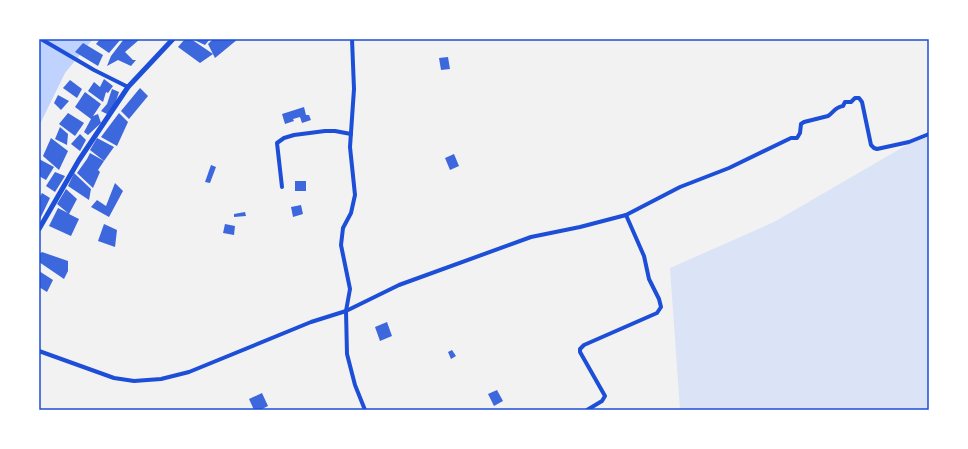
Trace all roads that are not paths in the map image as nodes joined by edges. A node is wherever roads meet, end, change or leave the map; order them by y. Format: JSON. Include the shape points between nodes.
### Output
{"nodes":[{"id":1,"x":41,"y":39,"type":"edge"},
{"id":2,"x":173,"y":39,"type":"edge"},
{"id":3,"x":352,"y":39,"type":"edge"},
{"id":4,"x":128,"y":87,"type":"junction"},
{"id":5,"x":351,"y":134,"type":"junction"},
{"id":6,"x":929,"y":134,"type":"edge"},
{"id":7,"x":282,"y":187,"type":"dead end"},
{"id":8,"x":626,"y":215,"type":"junction"},
{"id":9,"x":39,"y":229,"type":"edge"},
{"id":10,"x":346,"y":311,"type":"junction"},
{"id":11,"x":39,"y":351,"type":"edge"},
{"id":12,"x":365,"y":410,"type":"edge"},
{"id":13,"x":587,"y":410,"type":"edge"}],
"edges":[{"from":1,"to":4,"type":"street"},
{"from":2,"to":4,"type":"street"},
{"from":3,"to":5,"type":"street","via":[[354,89]]},
{"from":4,"to":9,"type":"street","via":[[79,160]]},
{"from":5,"to":7,"type":"street","via":[[325,131],[294,135],[277,143]]},
{"from":5,"to":10,"type":"street","via":[[355,195],[351,213],[343,228],[341,245],[350,290]]},
{"from":6,"to":8,"type":"street","via":[[909,142],[874,148],[871,145],[862,102],[855,98],[834,109],[828,116],[801,124],[797,138],[791,138],[729,168],[680,187]]},
{"from":8,"to":10,"type":"street","via":[[531,237],[399,285]]},
{"from":8,"to":13,"type":"street","via":[[644,256],[649,279],[660,299],[661,308],[657,313],[580,348],[605,396],[602,401]]},
{"from":10,"to":11,"type":"street","via":[[311,322],[189,372],[134,382],[114,378]]},
{"from":10,"to":12,"type":"street","via":[[347,354]]}]}
